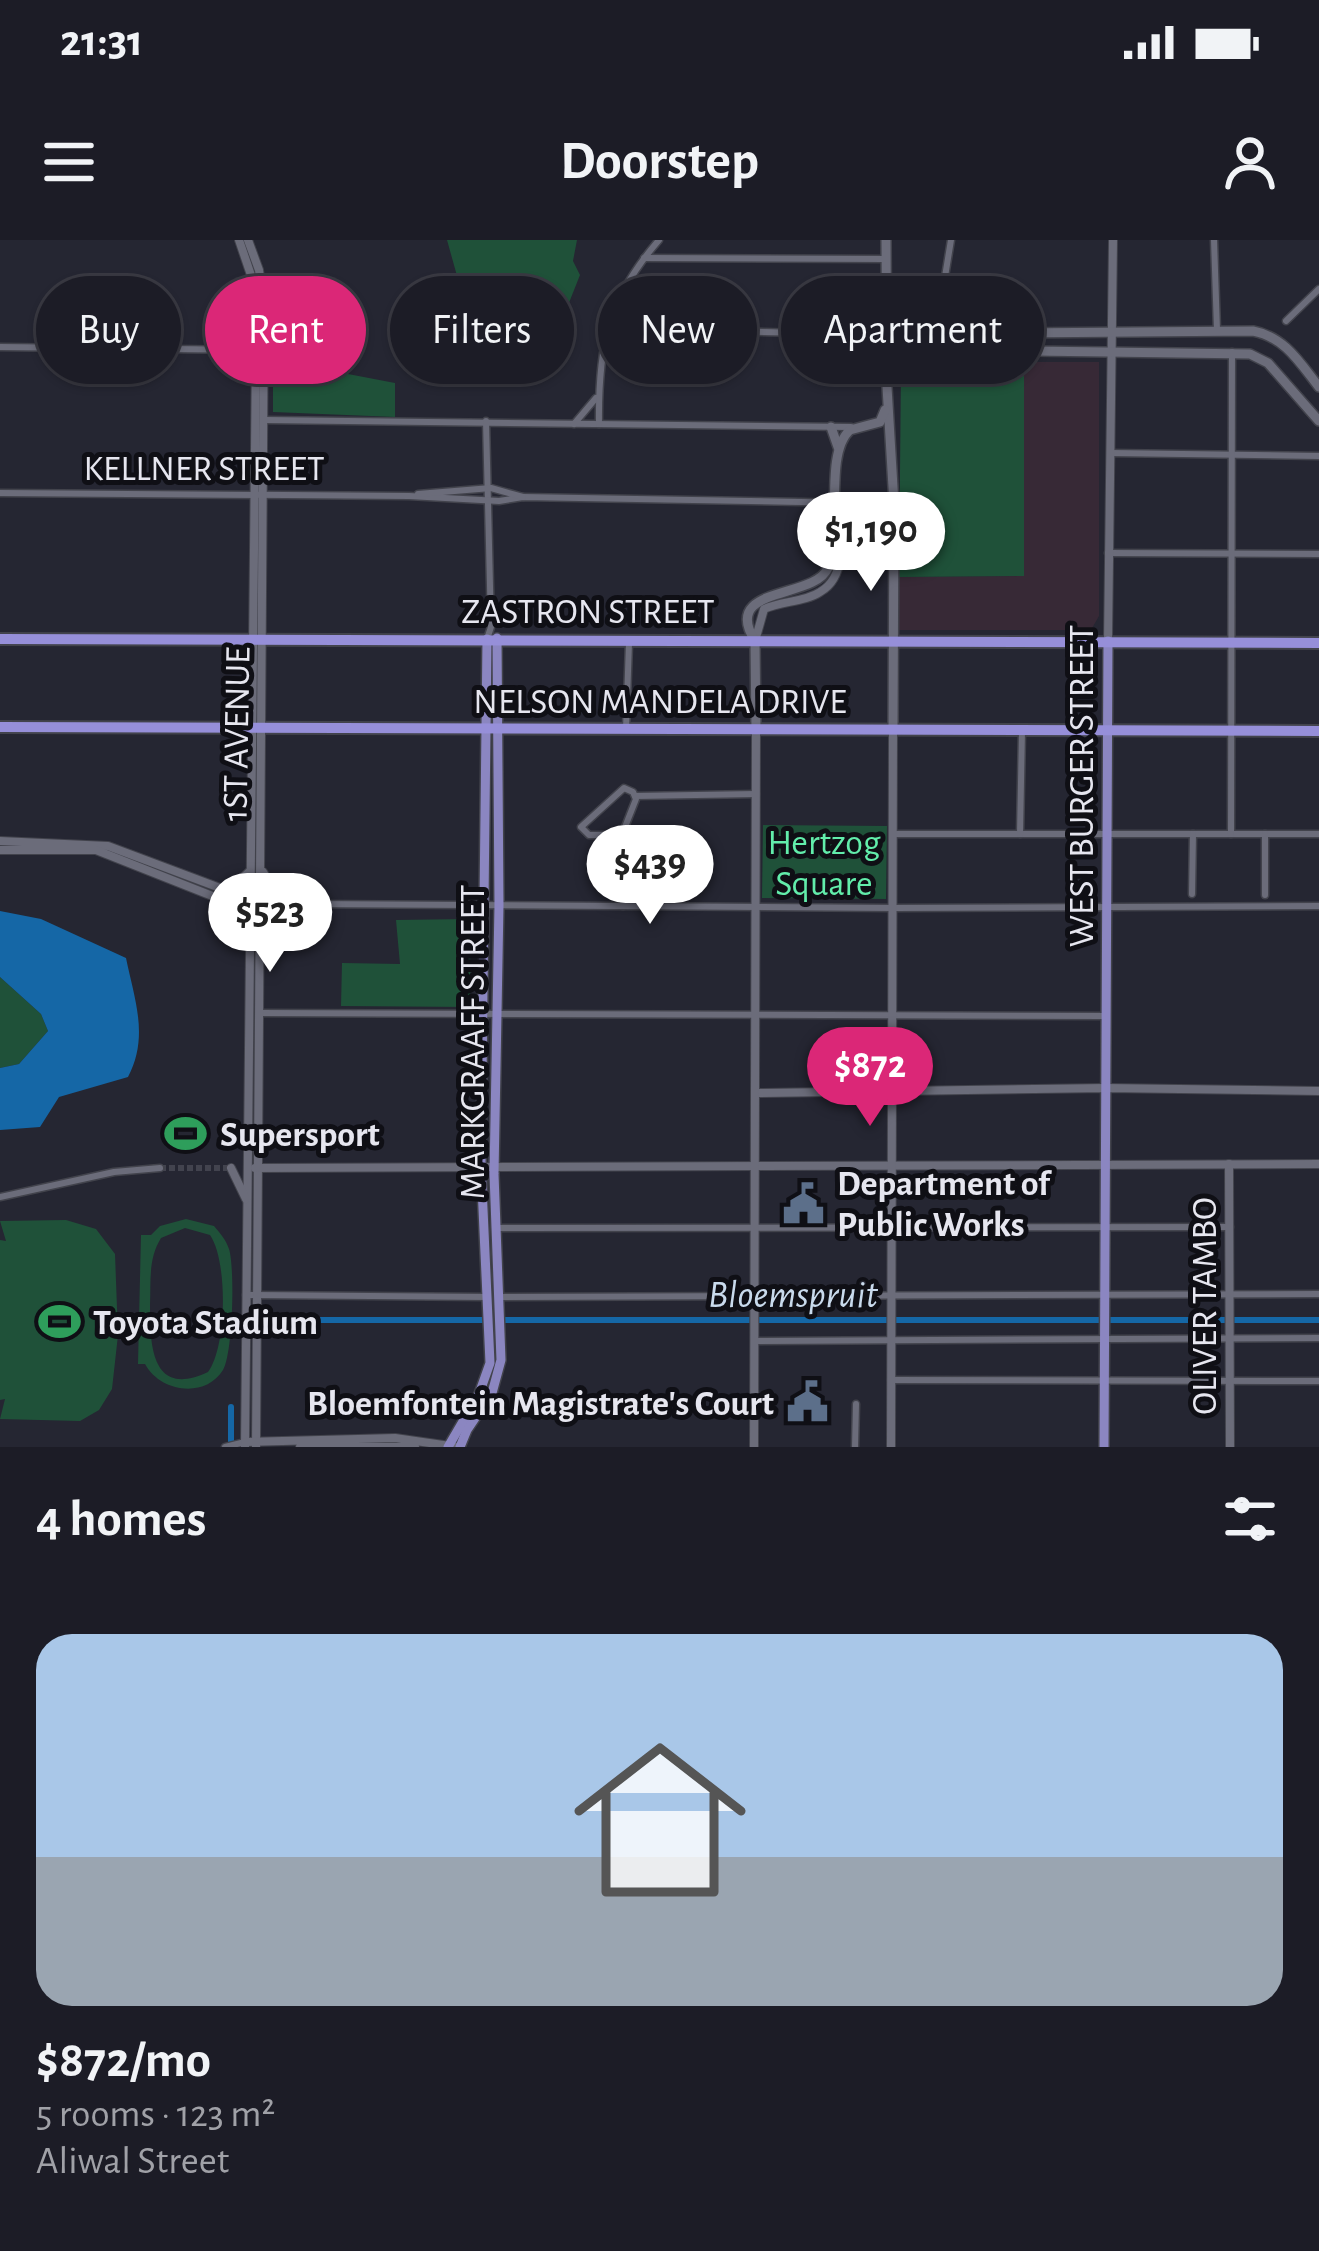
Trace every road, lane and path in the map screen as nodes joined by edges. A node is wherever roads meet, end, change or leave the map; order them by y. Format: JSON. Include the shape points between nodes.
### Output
{"nodes":[{"id":1,"x":244,"y":240,"type":"edge"},
{"id":2,"x":659,"y":240,"type":"edge"},
{"id":3,"x":886,"y":240,"type":"edge"},
{"id":4,"x":951,"y":240,"type":"edge"},
{"id":5,"x":1109,"y":240,"type":"edge"},
{"id":6,"x":1214,"y":240,"type":"edge"},
{"id":7,"x":644,"y":258,"type":"junction"},
{"id":8,"x":886,"y":259,"type":"junction"},
{"id":9,"x":255,"y":276,"type":"edge"},
{"id":10,"x":631,"y":276,"type":"edge"},
{"id":11,"x":886,"y":276,"type":"edge"},
{"id":12,"x":945,"y":276,"type":"edge"},
{"id":13,"x":1319,"y":289,"type":"edge"},
{"id":14,"x":1286,"y":321,"type":"dead end"},
{"id":15,"x":1044,"y":330,"type":"edge"},
{"id":16,"x":1111,"y":330,"type":"junction"},
{"id":17,"x":1217,"y":330,"type":"junction"},
{"id":18,"x":1270,"y":335,"type":"junction"},
{"id":19,"x":0,"y":346,"type":"edge"},
{"id":20,"x":205,"y":349,"type":"edge"},
{"id":21,"x":1044,"y":352,"type":"edge"},
{"id":22,"x":1232,"y":352,"type":"junction"},
{"id":23,"x":1111,"y":354,"type":"junction"},
{"id":24,"x":1261,"y":358,"type":"junction"},
{"id":25,"x":260,"y":384,"type":"edge"},
{"id":26,"x":599,"y":384,"type":"edge"},
{"id":27,"x":887,"y":387,"type":"joint"},
{"id":28,"x":1319,"y":387,"type":"edge"},
{"id":29,"x":598,"y":395,"type":"junction"},
{"id":30,"x":259,"y":420,"type":"junction"},
{"id":31,"x":1319,"y":421,"type":"edge"},
{"id":32,"x":487,"y":422,"type":"junction"},
{"id":33,"x":574,"y":424,"type":"junction"},
{"id":34,"x":598,"y":424,"type":"junction"},
{"id":35,"x":831,"y":427,"type":"junction"},
{"id":36,"x":857,"y":427,"type":"junction"},
{"id":37,"x":891,"y":429,"type":"junction"},
{"id":38,"x":838,"y":447,"type":"junction"},
{"id":39,"x":1108,"y":453,"type":"junction"},
{"id":40,"x":1232,"y":456,"type":"junction"},
{"id":41,"x":1319,"y":456,"type":"edge"},
{"id":42,"x":491,"y":488,"type":"junction"},
{"id":43,"x":0,"y":493,"type":"edge"},
{"id":44,"x":260,"y":495,"type":"junction"},
{"id":45,"x":409,"y":496,"type":"junction"},
{"id":46,"x":523,"y":497,"type":"junction"},
{"id":47,"x":491,"y":501,"type":"junction"},
{"id":48,"x":837,"y":502,"type":"junction"},
{"id":49,"x":858,"y":503,"type":"junction"},
{"id":50,"x":894,"y":504,"type":"junction"},
{"id":51,"x":840,"y":529,"type":"junction"},
{"id":52,"x":1108,"y":553,"type":"junction"},
{"id":53,"x":1232,"y":554,"type":"junction"},
{"id":54,"x":1319,"y":554,"type":"edge"},
{"id":55,"x":492,"y":635,"type":"junction"},
{"id":56,"x":0,"y":639,"type":"edge"},
{"id":57,"x":259,"y":640,"type":"junction"},
{"id":58,"x":628,"y":640,"type":"junction"},
{"id":59,"x":755,"y":641,"type":"junction"},
{"id":60,"x":894,"y":641,"type":"junction"},
{"id":61,"x":1108,"y":641,"type":"junction"},
{"id":62,"x":1231,"y":643,"type":"junction"},
{"id":63,"x":1319,"y":644,"type":"edge"},
{"id":64,"x":0,"y":727,"type":"edge"},
{"id":65,"x":258,"y":729,"type":"junction"},
{"id":66,"x":492,"y":729,"type":"junction"},
{"id":67,"x":626,"y":729,"type":"junction"},
{"id":68,"x":893,"y":730,"type":"junction"},
{"id":69,"x":1022,"y":730,"type":"junction"},
{"id":70,"x":1107,"y":730,"type":"junction"},
{"id":71,"x":757,"y":731,"type":"junction"},
{"id":72,"x":1231,"y":731,"type":"junction"},
{"id":73,"x":1319,"y":731,"type":"edge"},
{"id":74,"x":756,"y":794,"type":"junction"},
{"id":75,"x":635,"y":796,"type":"junction"},
{"id":76,"x":1319,"y":833,"type":"edge"},
{"id":77,"x":895,"y":834,"type":"junction"},
{"id":78,"x":1020,"y":834,"type":"junction"},
{"id":79,"x":1107,"y":835,"type":"junction"},
{"id":80,"x":1193,"y":835,"type":"junction"},
{"id":81,"x":1231,"y":835,"type":"junction"},
{"id":82,"x":1265,"y":835,"type":"junction"},
{"id":83,"x":625,"y":842,"type":"junction"},
{"id":84,"x":0,"y":846,"type":"edge"},
{"id":85,"x":260,"y":865,"type":"junction"},
{"id":86,"x":250,"y":871,"type":"junction"},
{"id":87,"x":220,"y":888,"type":"junction"},
{"id":88,"x":1192,"y":894,"type":"dead end"},
{"id":89,"x":1265,"y":895,"type":"dead end"},
{"id":90,"x":225,"y":901,"type":"junction"},
{"id":91,"x":255,"y":902,"type":"junction"},
{"id":92,"x":304,"y":904,"type":"junction"},
{"id":93,"x":485,"y":904,"type":"junction"},
{"id":94,"x":499,"y":905,"type":"junction"},
{"id":95,"x":1319,"y":906,"type":"edge"},
{"id":96,"x":623,"y":907,"type":"junction"},
{"id":97,"x":757,"y":907,"type":"junction"},
{"id":98,"x":1108,"y":907,"type":"junction"},
{"id":99,"x":894,"y":908,"type":"junction"},
{"id":100,"x":249,"y":937,"type":"junction"},
{"id":101,"x":260,"y":939,"type":"junction"},
{"id":102,"x":260,"y":1013,"type":"junction"},
{"id":103,"x":490,"y":1014,"type":"junction"},
{"id":104,"x":892,"y":1016,"type":"junction"},
{"id":105,"x":1106,"y":1016,"type":"junction"},
{"id":106,"x":756,"y":1017,"type":"junction"},
{"id":107,"x":1106,"y":1088,"type":"junction"},
{"id":108,"x":1319,"y":1091,"type":"edge"},
{"id":109,"x":891,"y":1092,"type":"junction"},
{"id":110,"x":756,"y":1093,"type":"junction"},
{"id":111,"x":247,"y":1146,"type":"junction"},
{"id":112,"x":1229,"y":1164,"type":"junction"},
{"id":113,"x":1319,"y":1164,"type":"edge"},
{"id":114,"x":481,"y":1165,"type":"junction"},
{"id":115,"x":892,"y":1165,"type":"junction"},
{"id":116,"x":1106,"y":1165,"type":"junction"},
{"id":117,"x":494,"y":1166,"type":"junction"},
{"id":118,"x":756,"y":1166,"type":"junction"},
{"id":119,"x":160,"y":1168,"type":"tunnel mouth"},
{"id":120,"x":229,"y":1168,"type":"junction"},
{"id":121,"x":252,"y":1168,"type":"junction"},
{"id":122,"x":0,"y":1197,"type":"edge"},
{"id":123,"x":247,"y":1200,"type":"junction"},
{"id":124,"x":893,"y":1226,"type":"junction"},
{"id":125,"x":1106,"y":1227,"type":"junction"},
{"id":126,"x":1230,"y":1227,"type":"junction"},
{"id":127,"x":498,"y":1228,"type":"junction"},
{"id":128,"x":756,"y":1228,"type":"junction"},
{"id":129,"x":486,"y":1234,"type":"junction"},
{"id":130,"x":1319,"y":1294,"type":"edge"},
{"id":131,"x":252,"y":1296,"type":"junction"},
{"id":132,"x":495,"y":1297,"type":"junction"},
{"id":133,"x":1106,"y":1299,"type":"junction"},
{"id":134,"x":1230,"y":1299,"type":"junction"},
{"id":135,"x":756,"y":1300,"type":"junction"},
{"id":136,"x":893,"y":1300,"type":"junction"},
{"id":137,"x":892,"y":1335,"type":"junction"},
{"id":138,"x":1105,"y":1335,"type":"junction"},
{"id":139,"x":1230,"y":1335,"type":"junction"},
{"id":140,"x":1319,"y":1338,"type":"edge"},
{"id":141,"x":755,"y":1341,"type":"junction"},
{"id":142,"x":891,"y":1380,"type":"junction"},
{"id":143,"x":1104,"y":1382,"type":"junction"},
{"id":144,"x":1230,"y":1382,"type":"junction"},
{"id":145,"x":1319,"y":1382,"type":"edge"},
{"id":146,"x":856,"y":1404,"type":"dead end"},
{"id":147,"x":250,"y":1444,"type":"edge"},
{"id":148,"x":228,"y":1446,"type":"edge"},
{"id":149,"x":453,"y":1446,"type":"edge"},
{"id":150,"x":300,"y":1447,"type":"edge"},
{"id":151,"x":415,"y":1447,"type":"edge"},
{"id":152,"x":754,"y":1447,"type":"edge"},
{"id":153,"x":855,"y":1447,"type":"edge"},
{"id":154,"x":895,"y":1447,"type":"edge"},
{"id":155,"x":1104,"y":1447,"type":"edge"},
{"id":156,"x":1230,"y":1447,"type":"edge"}],
"edges":[{"from":1,"to":9,"type":"street","name":"1ST AVENUE"},
{"from":2,"to":7,"type":"street"},
{"from":3,"to":8,"type":"main road"},
{"from":4,"to":12,"type":"street"},
{"from":5,"to":16,"type":"street","name":"WEST BURGER STREET"},
{"from":6,"to":17,"type":"street"},
{"from":7,"to":8,"type":"street"},
{"from":7,"to":10,"type":"street"},
{"from":8,"to":11,"type":"main road"},
{"from":13,"to":14,"type":"street"},
{"from":15,"to":16,"type":"main road"},
{"from":16,"to":17,"type":"main road"},
{"from":16,"to":23,"type":"street","name":"WEST BURGER STREET"},
{"from":17,"to":18,"type":"main road"},
{"from":18,"to":24,"type":"main road"},
{"from":18,"to":28,"type":"main road"},
{"from":19,"to":20,"type":"street"},
{"from":21,"to":23,"type":"main road"},
{"from":22,"to":23,"type":"main road"},
{"from":22,"to":24,"type":"main road"},
{"from":22,"to":40,"type":"street"},
{"from":23,"to":39,"type":"street","name":"WEST BURGER STREET"},
{"from":24,"to":31,"type":"main road"},
{"from":25,"to":30,"type":"street","name":"1ST AVENUE"},
{"from":26,"to":29,"type":"street"},
{"from":27,"to":36,"type":"main road","via":[[884,418]]},
{"from":27,"to":37,"type":"main road"},
{"from":29,"to":33,"type":"street"},
{"from":29,"to":34,"type":"street"},
{"from":30,"to":32,"type":"street"},
{"from":30,"to":44,"type":"street","name":"1ST AVENUE"},
{"from":32,"to":33,"type":"street"},
{"from":32,"to":42,"type":"street","name":"MARKGRAAFF STREET"},
{"from":33,"to":34,"type":"street"},
{"from":34,"to":35,"type":"street"},
{"from":35,"to":36,"type":"street"},
{"from":35,"to":38,"type":"main road"},
{"from":36,"to":37,"type":"street"},
{"from":36,"to":38,"type":"main road"},
{"from":37,"to":50,"type":"main road"},
{"from":38,"to":48,"type":"main road"},
{"from":39,"to":40,"type":"street"},
{"from":39,"to":52,"type":"street","name":"WEST BURGER STREET"},
{"from":40,"to":41,"type":"street"},
{"from":40,"to":53,"type":"street"},
{"from":42,"to":45,"type":"street","name":"KELLNER STREET"},
{"from":42,"to":46,"type":"street","name":"KELLNER STREET"},
{"from":42,"to":47,"type":"street","name":"MARKGRAAFF STREET"},
{"from":43,"to":44,"type":"street","name":"KELLNER STREET"},
{"from":44,"to":45,"type":"street","name":"KELLNER STREET"},
{"from":44,"to":57,"type":"street","name":"1ST AVENUE"},
{"from":45,"to":47,"type":"street","name":"KELLNER STREET"},
{"from":46,"to":47,"type":"street","name":"KELLNER STREET"},
{"from":46,"to":48,"type":"street","name":"KELLNER STREET"},
{"from":47,"to":55,"type":"street","name":"MARKGRAAFF STREET"},
{"from":48,"to":49,"type":"street","name":"KELLNER STREET"},
{"from":48,"to":51,"type":"street"},
{"from":48,"to":59,"type":"main road","via":[[828,569],[814,583],[755,604],[748,629]]},
{"from":49,"to":50,"type":"street","name":"KELLNER STREET"},
{"from":49,"to":51,"type":"street","via":[[843,512]]},
{"from":50,"to":60,"type":"main road"},
{"from":51,"to":59,"type":"street","via":[[832,580],[818,594],[764,610]]},
{"from":52,"to":53,"type":"street"},
{"from":52,"to":61,"type":"street","name":"WEST BURGER STREET"},
{"from":53,"to":54,"type":"street"},
{"from":53,"to":62,"type":"street"},
{"from":55,"to":57,"type":"highway","name":"ZASTRON STREET"},
{"from":55,"to":58,"type":"highway","name":"ZASTRON STREET"},
{"from":55,"to":66,"type":"main road","name":"MARKGRAAFF STREET"},
{"from":56,"to":57,"type":"highway","name":"ZASTRON STREET"},
{"from":57,"to":65,"type":"street","name":"1ST AVENUE"},
{"from":58,"to":59,"type":"highway","name":"ZASTRON STREET"},
{"from":58,"to":67,"type":"street"},
{"from":59,"to":60,"type":"highway","name":"ZASTRON STREET"},
{"from":59,"to":71,"type":"main road"},
{"from":60,"to":61,"type":"highway","name":"ZASTRON STREET"},
{"from":60,"to":68,"type":"main road"},
{"from":61,"to":62,"type":"highway","name":"ZASTRON STREET"},
{"from":61,"to":70,"type":"main road","name":"WEST BURGER STREET"},
{"from":62,"to":63,"type":"highway","name":"ZASTRON STREET"},
{"from":62,"to":72,"type":"street"},
{"from":64,"to":65,"type":"highway","name":"NELSON MANDELA DRIVE"},
{"from":65,"to":66,"type":"highway","name":"NELSON MANDELA DRIVE"},
{"from":65,"to":85,"type":"street","name":"1ST AVENUE"},
{"from":65,"to":86,"type":"street","name":"1ST AVENUE"},
{"from":66,"to":67,"type":"highway","name":"NELSON MANDELA DRIVE"},
{"from":66,"to":93,"type":"main road","name":"MARKGRAAFF STREET"},
{"from":66,"to":94,"type":"main road","name":"MARKGRAAFF STREET"},
{"from":67,"to":71,"type":"highway","name":"NELSON MANDELA DRIVE"},
{"from":68,"to":69,"type":"highway","name":"NELSON MANDELA DRIVE"},
{"from":68,"to":71,"type":"highway","name":"NELSON MANDELA DRIVE"},
{"from":68,"to":77,"type":"street"},
{"from":69,"to":70,"type":"highway","name":"NELSON MANDELA DRIVE"},
{"from":69,"to":78,"type":"street"},
{"from":70,"to":72,"type":"highway","name":"NELSON MANDELA DRIVE"},
{"from":70,"to":79,"type":"main road","name":"WEST BURGER STREET"},
{"from":71,"to":74,"type":"street"},
{"from":72,"to":73,"type":"highway","name":"NELSON MANDELA DRIVE"},
{"from":72,"to":81,"type":"street"},
{"from":74,"to":75,"type":"street"},
{"from":74,"to":97,"type":"street"},
{"from":75,"to":83,"type":"street"},
{"from":75,"to":83,"type":"street","via":[[620,788],[581,827]]},
{"from":76,"to":82,"type":"street"},
{"from":77,"to":78,"type":"street"},
{"from":77,"to":99,"type":"street"},
{"from":78,"to":79,"type":"street"},
{"from":79,"to":80,"type":"street"},
{"from":79,"to":98,"type":"main road","name":"WEST BURGER STREET"},
{"from":80,"to":81,"type":"street"},
{"from":80,"to":88,"type":"street"},
{"from":81,"to":82,"type":"street"},
{"from":82,"to":89,"type":"street"},
{"from":83,"to":96,"type":"street"},
{"from":84,"to":87,"type":"street","via":[[108,846]]},
{"from":84,"to":90,"type":"street","via":[[96,850]]},
{"from":85,"to":91,"type":"street","name":"1ST AVENUE"},
{"from":85,"to":92,"type":"street","via":[[274,891]]},
{"from":86,"to":87,"type":"street"},
{"from":86,"to":91,"type":"street","name":"1ST AVENUE"},
{"from":87,"to":91,"type":"street"},
{"from":90,"to":91,"type":"street"},
{"from":90,"to":100,"type":"street"},
{"from":91,"to":92,"type":"street"},
{"from":91,"to":100,"type":"street","name":"1ST AVENUE"},
{"from":91,"to":101,"type":"street","name":"1ST AVENUE"},
{"from":92,"to":93,"type":"street"},
{"from":92,"to":101,"type":"street","via":[[273,914]]},
{"from":93,"to":94,"type":"street"},
{"from":93,"to":103,"type":"main road","name":"MARKGRAAFF STREET"},
{"from":94,"to":96,"type":"street"},
{"from":94,"to":103,"type":"main road","name":"MARKGRAAFF STREET"},
{"from":95,"to":98,"type":"street"},
{"from":96,"to":97,"type":"street"},
{"from":97,"to":99,"type":"street"},
{"from":97,"to":106,"type":"street"},
{"from":98,"to":99,"type":"street"},
{"from":98,"to":105,"type":"main road","name":"WEST BURGER STREET"},
{"from":99,"to":104,"type":"street"},
{"from":100,"to":111,"type":"street","name":"1ST AVENUE"},
{"from":101,"to":102,"type":"street","name":"1ST AVENUE"},
{"from":102,"to":103,"type":"street"},
{"from":102,"to":121,"type":"street","name":"1ST AVENUE"},
{"from":103,"to":106,"type":"street"},
{"from":103,"to":114,"type":"main road","name":"MARKGRAAFF STREET"},
{"from":103,"to":117,"type":"main road","name":"MARKGRAAFF STREET"},
{"from":104,"to":105,"type":"street"},
{"from":104,"to":106,"type":"street"},
{"from":104,"to":109,"type":"street"},
{"from":105,"to":107,"type":"main road","name":"WEST BURGER STREET"},
{"from":106,"to":110,"type":"street"},
{"from":107,"to":108,"type":"street"},
{"from":107,"to":109,"type":"street"},
{"from":107,"to":116,"type":"main road","name":"WEST BURGER STREET"},
{"from":109,"to":110,"type":"street"},
{"from":109,"to":115,"type":"street"},
{"from":110,"to":118,"type":"street"},
{"from":111,"to":120,"type":"street"},
{"from":111,"to":121,"type":"street","name":"1ST AVENUE"},
{"from":112,"to":113,"type":"street"},
{"from":112,"to":116,"type":"street"},
{"from":112,"to":126,"type":"street","name":"OLIVER TAMBO"},
{"from":114,"to":117,"type":"street"},
{"from":114,"to":121,"type":"street"},
{"from":114,"to":129,"type":"main road","name":"MARKGRAAFF STREET"},
{"from":115,"to":116,"type":"street"},
{"from":115,"to":118,"type":"street"},
{"from":115,"to":124,"type":"street"},
{"from":116,"to":125,"type":"main road","name":"WEST BURGER STREET"},
{"from":117,"to":118,"type":"street"},
{"from":117,"to":127,"type":"main road","name":"MARKGRAAFF STREET"},
{"from":118,"to":128,"type":"street"},
{"from":119,"to":122,"type":"street"},
{"from":120,"to":121,"type":"street"},
{"from":120,"to":123,"type":"street"},
{"from":121,"to":123,"type":"street","name":"1ST AVENUE"},
{"from":121,"to":131,"type":"street","name":"1ST AVENUE"},
{"from":123,"to":131,"type":"street","name":"1ST AVENUE"},
{"from":124,"to":125,"type":"street"},
{"from":124,"to":128,"type":"street"},
{"from":124,"to":136,"type":"street"},
{"from":125,"to":126,"type":"street"},
{"from":125,"to":133,"type":"main road","name":"WEST BURGER STREET"},
{"from":126,"to":134,"type":"street","name":"OLIVER TAMBO"},
{"from":127,"to":128,"type":"street"},
{"from":127,"to":129,"type":"main road"},
{"from":127,"to":132,"type":"main road","name":"MARKGRAAFF STREET"},
{"from":128,"to":135,"type":"street"},
{"from":129,"to":132,"type":"main road","name":"MARKGRAAFF STREET"},
{"from":130,"to":134,"type":"street"},
{"from":131,"to":132,"type":"street"},
{"from":131,"to":147,"type":"street","name":"1ST AVENUE"},
{"from":132,"to":135,"type":"street"},
{"from":132,"to":149,"type":"main road","name":"MARKGRAAFF STREET","via":[[485,1381]]},
{"from":133,"to":134,"type":"street"},
{"from":133,"to":136,"type":"street"},
{"from":133,"to":138,"type":"main road","name":"WEST BURGER STREET"},
{"from":134,"to":139,"type":"street","name":"OLIVER TAMBO"},
{"from":135,"to":136,"type":"street"},
{"from":135,"to":141,"type":"street"},
{"from":136,"to":137,"type":"street"},
{"from":137,"to":138,"type":"street"},
{"from":137,"to":141,"type":"street"},
{"from":137,"to":142,"type":"street"},
{"from":138,"to":139,"type":"street"},
{"from":138,"to":143,"type":"main road","name":"WEST BURGER STREET"},
{"from":139,"to":140,"type":"street"},
{"from":139,"to":144,"type":"street","name":"OLIVER TAMBO"},
{"from":141,"to":152,"type":"street"},
{"from":142,"to":143,"type":"street"},
{"from":142,"to":154,"type":"street"},
{"from":143,"to":144,"type":"street"},
{"from":143,"to":155,"type":"main road","name":"WEST BURGER STREET"},
{"from":144,"to":145,"type":"street"},
{"from":144,"to":156,"type":"street","name":"OLIVER TAMBO"},
{"from":146,"to":153,"type":"street"},
{"from":147,"to":148,"type":"street"},
{"from":147,"to":149,"type":"street","via":[[395,1438]]},
{"from":150,"to":151,"type":"street"}]}
